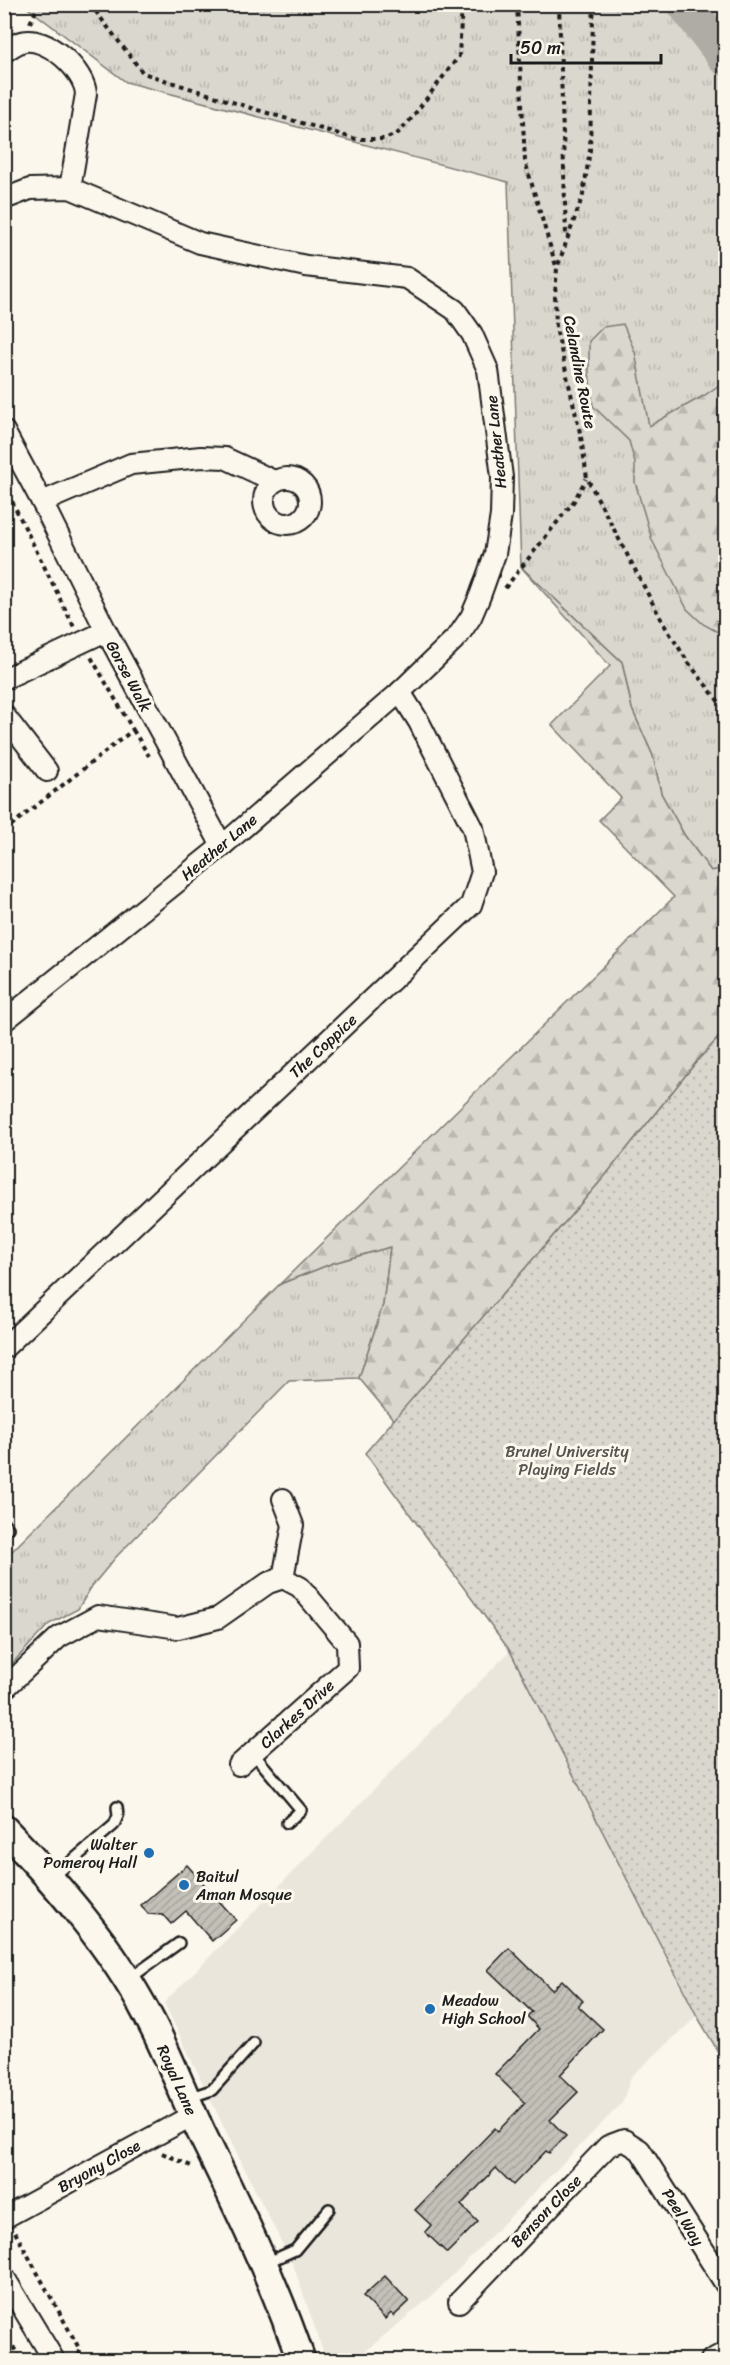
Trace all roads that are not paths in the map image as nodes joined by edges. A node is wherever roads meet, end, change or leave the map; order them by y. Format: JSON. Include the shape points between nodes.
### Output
{"nodes":[{"id":1,"x":4,"y":52,"type":"edge"},
{"id":2,"x":70,"y":188,"type":"junction"},
{"id":3,"x":4,"y":199,"type":"edge"},
{"id":4,"x":4,"y":431,"type":"edge"},
{"id":5,"x":274,"y":482,"type":"dead end"},
{"id":6,"x":42,"y":502,"type":"junction"},
{"id":7,"x":106,"y":631,"type":"junction"},
{"id":8,"x":4,"y":679,"type":"edge"},
{"id":9,"x":400,"y":692,"type":"junction"},
{"id":10,"x":4,"y":715,"type":"edge"},
{"id":11,"x":47,"y":771,"type":"dead end"},
{"id":12,"x":222,"y":846,"type":"junction"},
{"id":13,"x":4,"y":1021,"type":"edge"},
{"id":14,"x":4,"y":1348,"type":"edge"},
{"id":15,"x":283,"y":1499,"type":"dead end"},
{"id":16,"x":283,"y":1578,"type":"junction"},
{"id":17,"x":4,"y":1689,"type":"edge"},
{"id":18,"x":246,"y":1759,"type":"joint"},
{"id":19,"x":117,"y":1807,"type":"dead end"},
{"id":20,"x":287,"y":1823,"type":"dead end"},
{"id":21,"x":4,"y":1829,"type":"edge"},
{"id":22,"x":51,"y":1879,"type":"junction"},
{"id":23,"x":179,"y":1943,"type":"dead end"},
{"id":24,"x":127,"y":1981,"type":"junction"},
{"id":25,"x":254,"y":2043,"type":"dead end"},
{"id":26,"x":189,"y":2107,"type":"junction"},
{"id":27,"x":640,"y":2150,"type":"joint"},
{"id":28,"x":329,"y":2210,"type":"dead end"},
{"id":29,"x":6,"y":2217,"type":"edge"},
{"id":30,"x":264,"y":2263,"type":"junction"},
{"id":31,"x":4,"y":2277,"type":"edge"},
{"id":32,"x":726,"y":2285,"type":"edge"},
{"id":33,"x":459,"y":2302,"type":"dead end"},
{"id":34,"x":726,"y":2352,"type":"edge"},
{"id":35,"x":54,"y":2361,"type":"edge"},
{"id":36,"x":301,"y":2361,"type":"edge"},
{"id":37,"x":711,"y":2361,"type":"edge"}],
"edges":[{"from":1,"to":2,"type":"street","via":[[22,42],[45,45],[62,56],[84,82],[86,94]]},
{"from":2,"to":3,"type":"street","name":"Heather Lane","via":[[30,189]]},
{"from":2,"to":9,"type":"street","name":"Heather Lane","via":[[200,243],[306,266],[407,278],[455,310],[472,334],[488,370],[502,477],[495,554],[471,617],[458,636]]},
{"from":4,"to":6,"type":"street","name":"Gorse Walk"},
{"from":5,"to":6,"type":"street","via":[[225,458],[201,457],[131,464]]},
{"from":6,"to":7,"type":"street","name":"Gorse Walk"},
{"from":7,"to":8,"type":"street"},
{"from":7,"to":12,"type":"street","name":"Gorse Walk"},
{"from":9,"to":12,"type":"street","name":"Heather Lane"},
{"from":9,"to":14,"type":"street","name":"The Coppice","via":[[473,828],[482,872],[471,905]]},
{"from":10,"to":11,"type":"street"},
{"from":12,"to":13,"type":"street","name":"Heather Lane"},
{"from":15,"to":16,"type":"street","via":[[293,1525]]},
{"from":16,"to":17,"type":"street","via":[[268,1583],[218,1618],[178,1628],[98,1616],[59,1638]]},
{"from":16,"to":18,"type":"street","name":"Clarkes Drive","via":[[300,1587],[347,1643],[348,1668]]},
{"from":18,"to":20,"type":"lane","via":[[301,1810]]},
{"from":19,"to":22,"type":"lane","via":[[114,1825]]},
{"from":21,"to":22,"type":"street","name":"Royal Lane"},
{"from":22,"to":24,"type":"street","name":"Royal Lane"},
{"from":23,"to":24,"type":"lane"},
{"from":24,"to":26,"type":"street","name":"Royal Lane","via":[[148,2015]]},
{"from":25,"to":26,"type":"lane","via":[[212,2090]]},
{"from":26,"to":29,"type":"street","name":"Bryony Close","via":[[141,2143]]},
{"from":26,"to":30,"type":"street","name":"Royal Lane"},
{"from":27,"to":32,"type":"street","name":"Peel Way"},
{"from":27,"to":33,"type":"street","name":"Benson Close","via":[[624,2140],[608,2146]]},
{"from":28,"to":30,"type":"lane","via":[[295,2250]]},
{"from":30,"to":36,"type":"street","name":"Royal Lane"},
{"from":31,"to":35,"type":"street"},
{"from":34,"to":37,"type":"street"}]}
